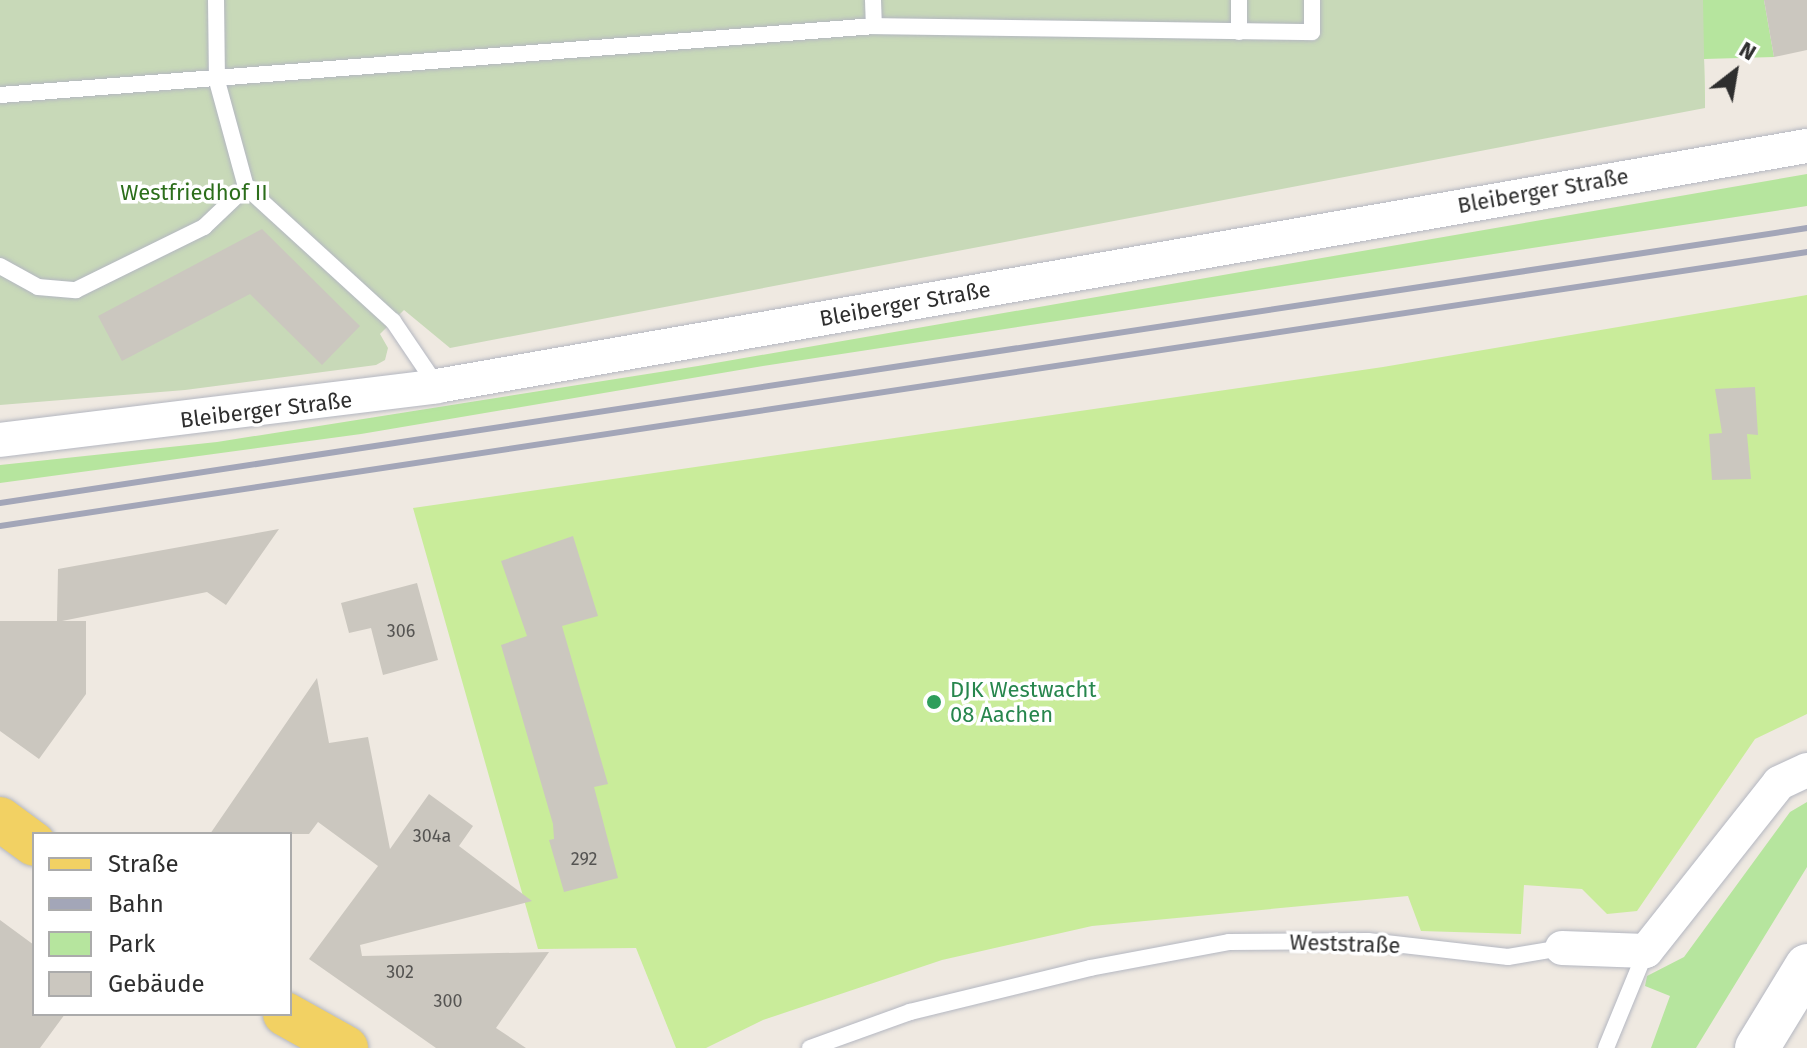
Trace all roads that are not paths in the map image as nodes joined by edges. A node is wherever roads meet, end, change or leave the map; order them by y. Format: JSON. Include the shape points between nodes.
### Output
{"nodes":[{"id":1,"x":216,"y":0,"type":"edge"},
{"id":2,"x":873,"y":0,"type":"edge"},
{"id":3,"x":1239,"y":0,"type":"edge"},
{"id":4,"x":1312,"y":0,"type":"edge"},
{"id":5,"x":874,"y":26,"type":"junction"},
{"id":6,"x":1239,"y":32,"type":"junction"},
{"id":7,"x":217,"y":81,"type":"junction"},
{"id":8,"x":0,"y":95,"type":"edge"},
{"id":9,"x":1807,"y":146,"type":"edge"},
{"id":10,"x":246,"y":187,"type":"junction"},
{"id":11,"x":0,"y":266,"type":"edge"},
{"id":12,"x":437,"y":386,"type":"junction"},
{"id":13,"x":0,"y":440,"type":"edge"},
{"id":14,"x":1807,"y":770,"type":"edge"},
{"id":15,"x":0,"y":819,"type":"edge"},
{"id":16,"x":32,"y":843,"type":"edge"},
{"id":17,"x":1562,"y":948,"type":"joint"},
{"id":18,"x":1646,"y":951,"type":"junction"},
{"id":19,"x":1807,"y":966,"type":"edge"},
{"id":20,"x":267,"y":1016,"type":"edge"},
{"id":21,"x":289,"y":1016,"type":"edge"},
{"id":22,"x":289,"y":1048,"type":"edge"},
{"id":23,"x":346,"y":1048,"type":"edge"},
{"id":24,"x":810,"y":1048,"type":"edge"},
{"id":25,"x":1606,"y":1048,"type":"edge"},
{"id":26,"x":1757,"y":1048,"type":"edge"}],
"edges":[{"from":1,"to":7,"type":"lane"},
{"from":2,"to":5,"type":"lane"},
{"from":3,"to":6,"type":"lane"},
{"from":4,"to":6,"type":"lane","via":[[1312,32]]},
{"from":5,"to":6,"type":"lane"},
{"from":5,"to":7,"type":"lane"},
{"from":7,"to":8,"type":"lane"},
{"from":7,"to":10,"type":"lane"},
{"from":9,"to":12,"type":"street","name":"Bleiberger Straße"},
{"from":10,"to":11,"type":"lane","via":[[204,227],[76,290],[38,287]]},
{"from":10,"to":12,"type":"lane","via":[[393,321]]},
{"from":12,"to":13,"type":"street","name":"Bleiberger Straße"},
{"from":14,"to":18,"type":"street","via":[[1779,783]]},
{"from":15,"to":16,"type":"main road"},
{"from":17,"to":18,"type":"street","name":"Weststraße"},
{"from":17,"to":24,"type":"lane","name":"Weststraße","via":[[1508,957],[1368,941],[1229,942],[1090,968],[910,1012]]},
{"from":18,"to":25,"type":"lane"},
{"from":19,"to":26,"type":"main road"},
{"from":20,"to":22,"type":"main road"},
{"from":21,"to":23,"type":"main road"}]}
